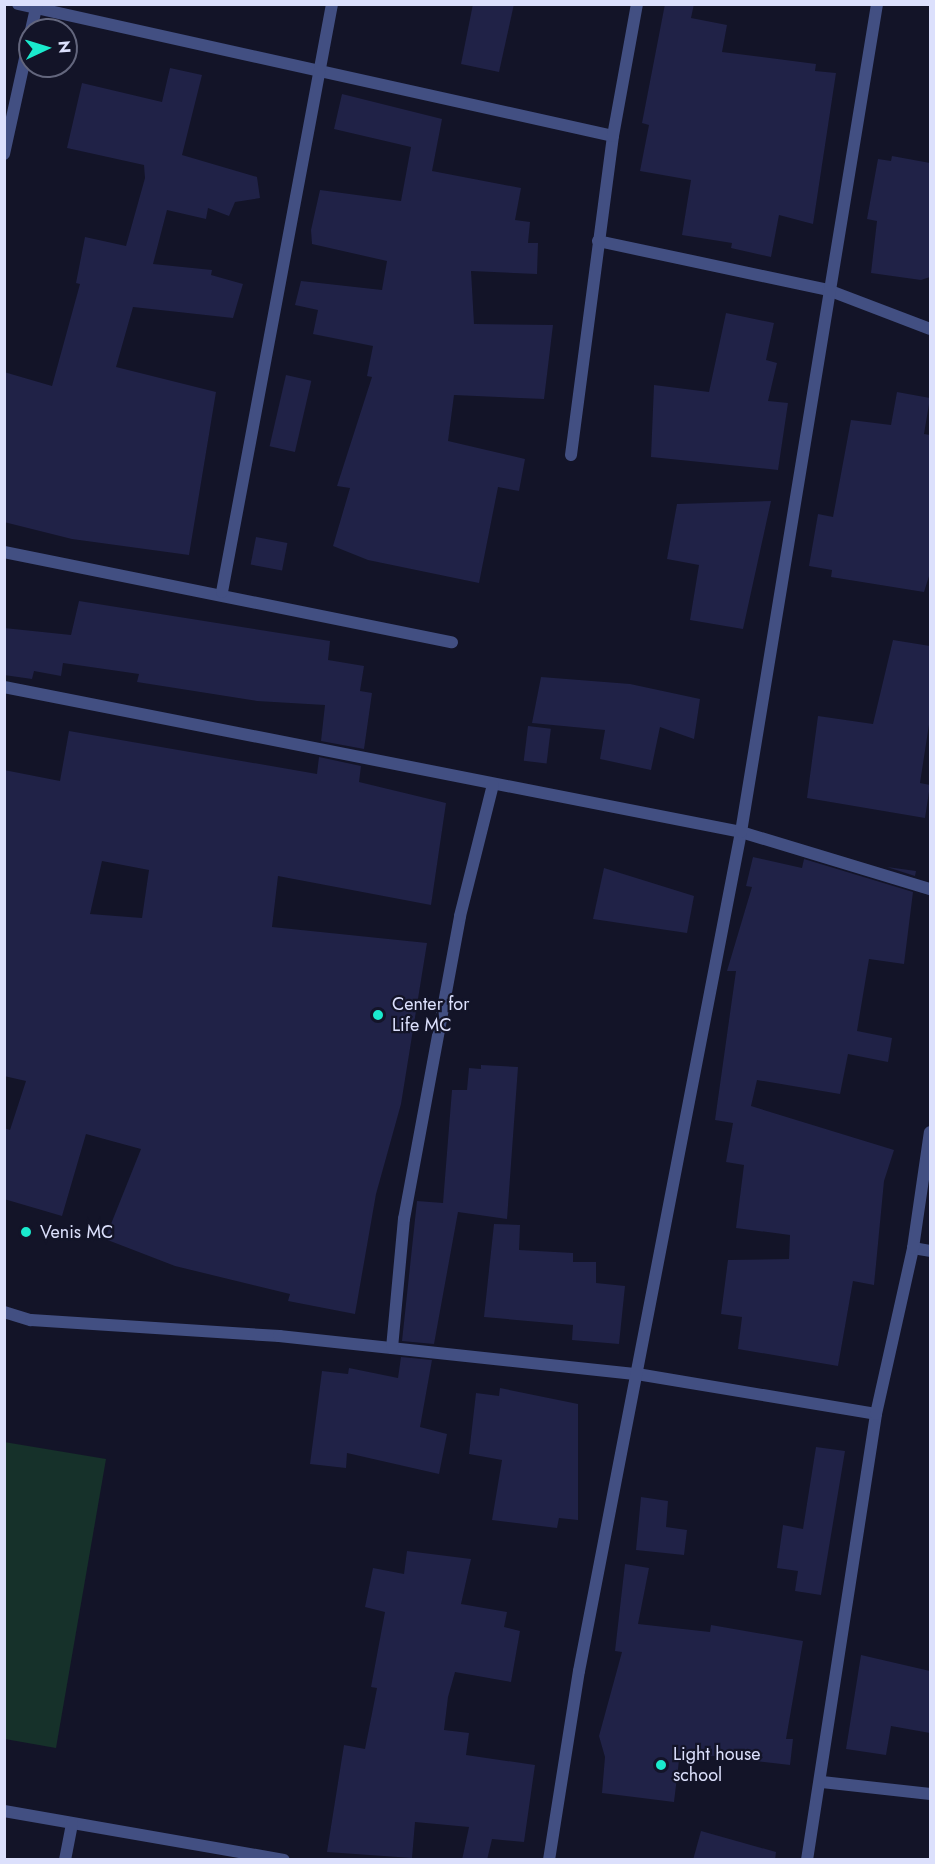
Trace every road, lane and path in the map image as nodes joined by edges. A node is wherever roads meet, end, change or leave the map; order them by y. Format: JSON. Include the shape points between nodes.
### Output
{"nodes":[{"id":1,"x":18,"y":4,"type":"edge"},
{"id":2,"x":332,"y":4,"type":"edge"},
{"id":3,"x":637,"y":4,"type":"edge"},
{"id":4,"x":877,"y":4,"type":"edge"},
{"id":5,"x":36,"y":7,"type":"edge"},
{"id":6,"x":320,"y":74,"type":"junction"},
{"id":7,"x":21,"y":78,"type":"edge"},
{"id":8,"x":613,"y":136,"type":"junction"},
{"id":9,"x":4,"y":154,"type":"edge"},
{"id":10,"x":598,"y":241,"type":"junction"},
{"id":11,"x":828,"y":290,"type":"junction"},
{"id":12,"x":930,"y":329,"type":"edge"},
{"id":13,"x":571,"y":454,"type":"dead end"},
{"id":14,"x":4,"y":552,"type":"edge"},
{"id":15,"x":222,"y":592,"type":"junction"},
{"id":16,"x":452,"y":642,"type":"dead end"},
{"id":17,"x":4,"y":687,"type":"edge"},
{"id":18,"x":492,"y":784,"type":"junction"},
{"id":19,"x":741,"y":832,"type":"junction"},
{"id":20,"x":930,"y":889,"type":"edge"},
{"id":21,"x":930,"y":1132,"type":"edge"},
{"id":22,"x":913,"y":1248,"type":"junction"},
{"id":23,"x":930,"y":1251,"type":"edge"},
{"id":24,"x":4,"y":1312,"type":"edge"},
{"id":25,"x":392,"y":1348,"type":"junction"},
{"id":26,"x":637,"y":1374,"type":"junction"},
{"id":27,"x":876,"y":1414,"type":"junction"},
{"id":28,"x":822,"y":1782,"type":"junction"},
{"id":29,"x":930,"y":1794,"type":"edge"},
{"id":30,"x":4,"y":1811,"type":"edge"},
{"id":31,"x":72,"y":1824,"type":"junction"},
{"id":32,"x":65,"y":1860,"type":"edge"},
{"id":33,"x":284,"y":1860,"type":"edge"},
{"id":34,"x":549,"y":1860,"type":"edge"},
{"id":35,"x":807,"y":1860,"type":"edge"}],
"edges":[{"from":1,"to":5,"type":"street"},
{"from":2,"to":6,"type":"street"},
{"from":3,"to":8,"type":"street"},
{"from":4,"to":11,"type":"street"},
{"from":5,"to":6,"type":"street"},
{"from":6,"to":8,"type":"street"},
{"from":6,"to":15,"type":"street"},
{"from":7,"to":9,"type":"street"},
{"from":8,"to":10,"type":"street"},
{"from":10,"to":11,"type":"street"},
{"from":10,"to":13,"type":"street"},
{"from":11,"to":12,"type":"street"},
{"from":11,"to":19,"type":"street"},
{"from":14,"to":15,"type":"street"},
{"from":15,"to":16,"type":"street"},
{"from":17,"to":18,"type":"street"},
{"from":18,"to":19,"type":"street"},
{"from":18,"to":25,"type":"street","via":[[460,916],[404,1219]]},
{"from":19,"to":20,"type":"street"},
{"from":19,"to":26,"type":"street"},
{"from":21,"to":22,"type":"street"},
{"from":22,"to":23,"type":"street"},
{"from":22,"to":27,"type":"street"},
{"from":24,"to":25,"type":"street","via":[[31,1320]]},
{"from":25,"to":26,"type":"street"},
{"from":26,"to":27,"type":"street"},
{"from":26,"to":34,"type":"street"},
{"from":27,"to":28,"type":"street"},
{"from":28,"to":29,"type":"street"},
{"from":28,"to":35,"type":"street"},
{"from":30,"to":31,"type":"street"},
{"from":31,"to":32,"type":"street"},
{"from":31,"to":33,"type":"street"}]}
